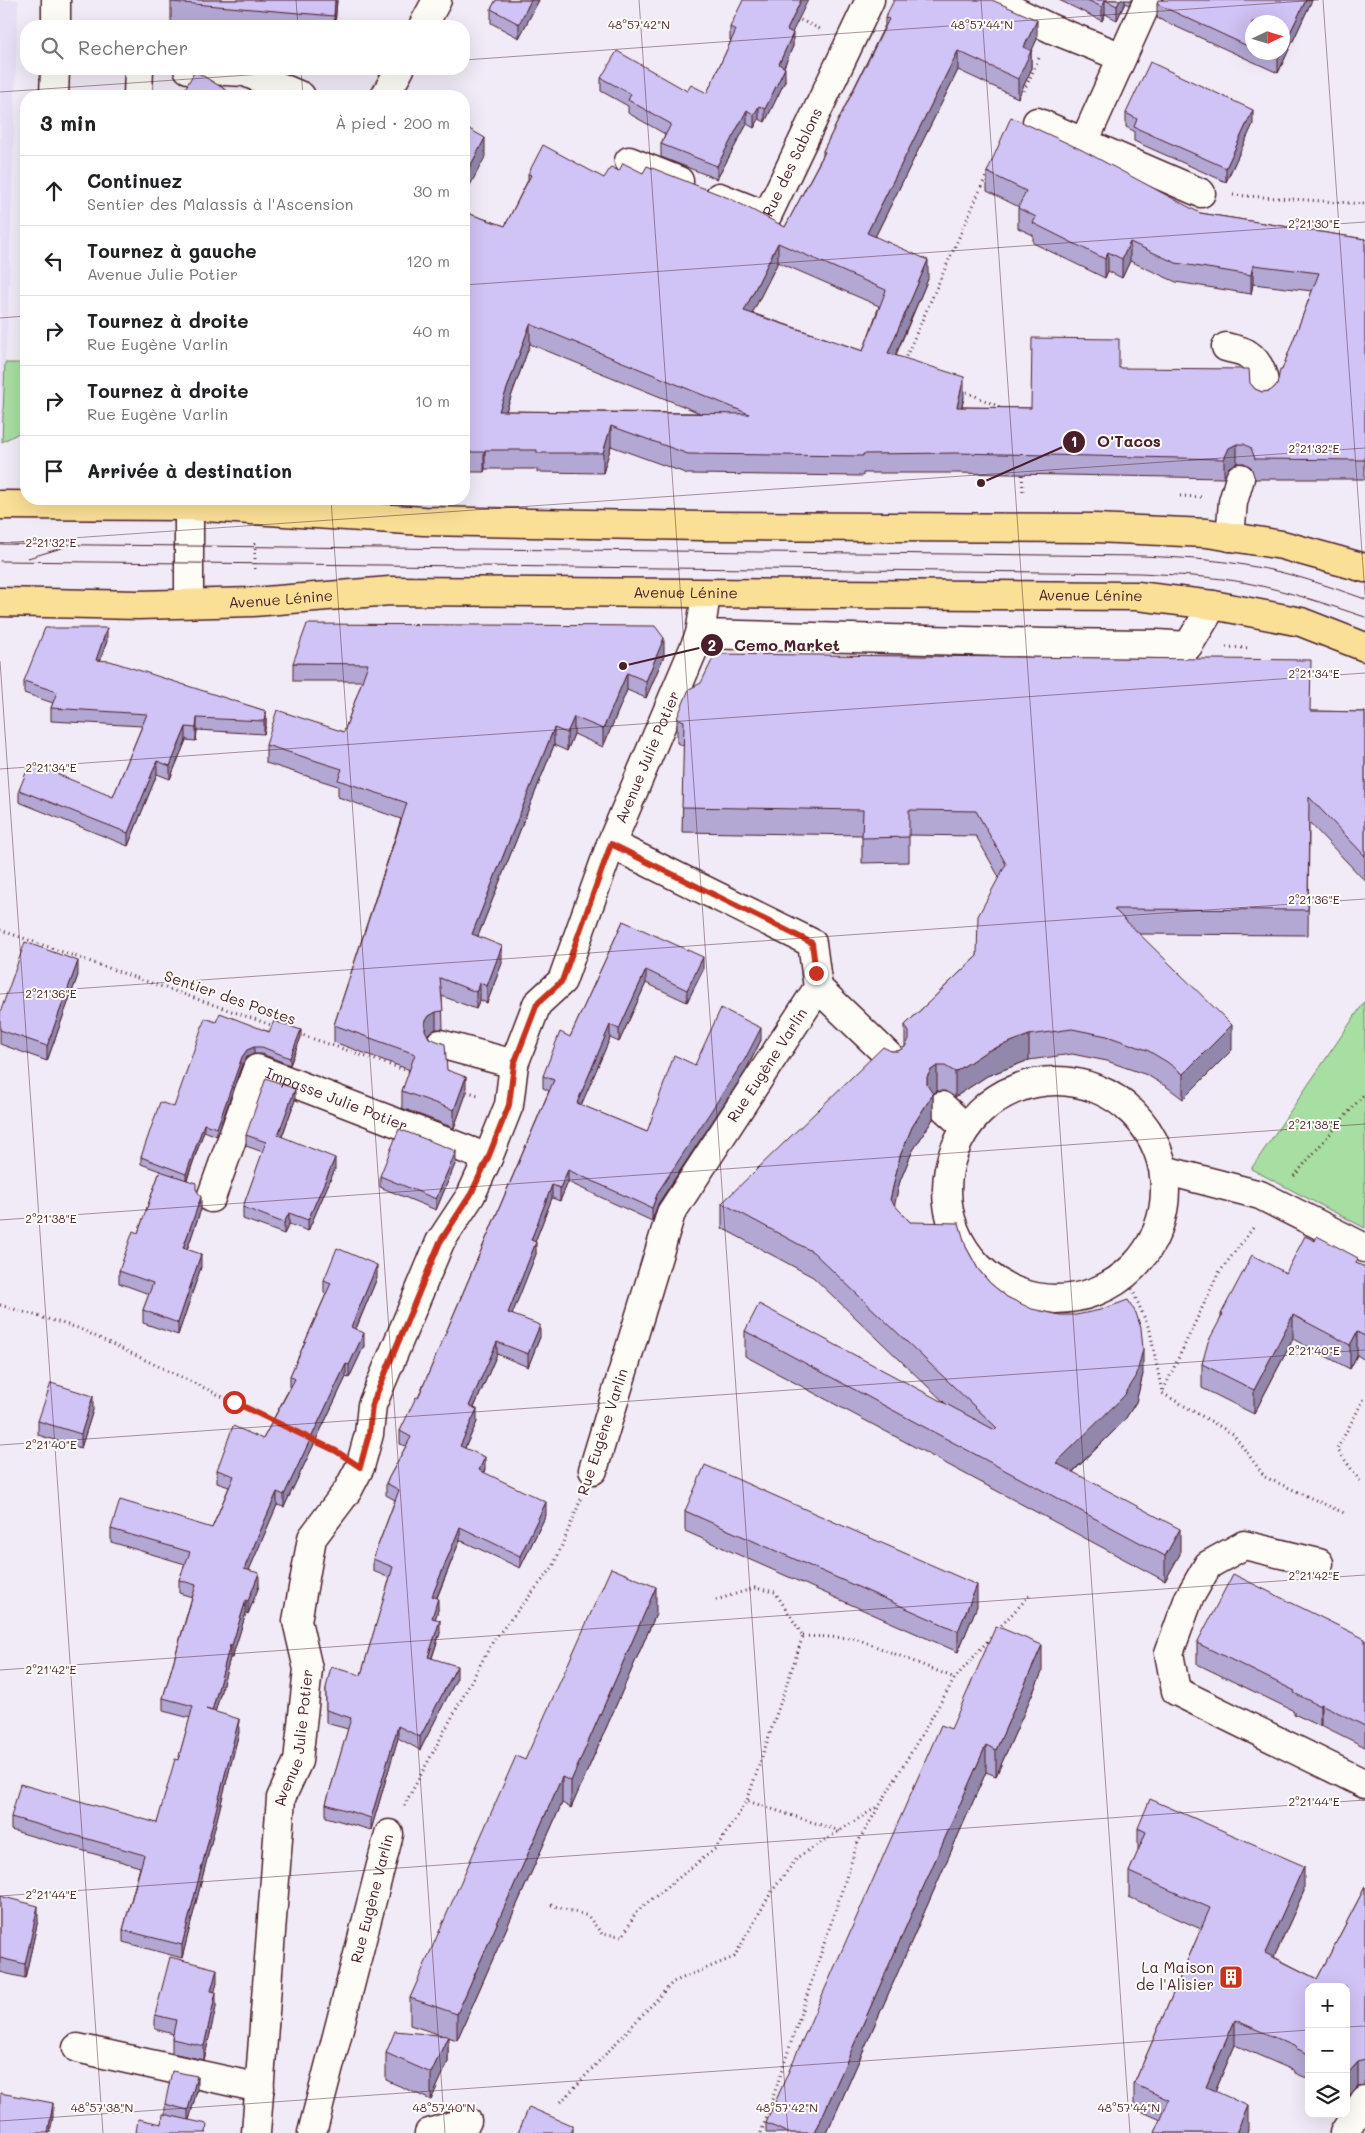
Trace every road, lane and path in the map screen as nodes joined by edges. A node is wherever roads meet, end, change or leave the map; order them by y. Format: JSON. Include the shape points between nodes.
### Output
{"nodes":[{"id":1,"x":56,"y":0,"type":"edge"},
{"id":2,"x":437,"y":0,"type":"edge"},
{"id":3,"x":870,"y":0,"type":"edge"},
{"id":4,"x":992,"y":0,"type":"edge"},
{"id":5,"x":1148,"y":0,"type":"edge"},
{"id":6,"x":787,"y":15,"type":"edge"},
{"id":7,"x":56,"y":20,"type":"edge"},
{"id":8,"x":426,"y":20,"type":"edge"},
{"id":9,"x":1052,"y":28,"type":"junction"},
{"id":10,"x":849,"y":41,"type":"junction"},
{"id":11,"x":1122,"y":56,"type":"junction"},
{"id":12,"x":54,"y":75,"type":"edge"},
{"id":13,"x":139,"y":75,"type":"edge"},
{"id":14,"x":252,"y":75,"type":"edge"},
{"id":15,"x":397,"y":75,"type":"edge"},
{"id":16,"x":54,"y":90,"type":"edge"},
{"id":17,"x":138,"y":90,"type":"edge"},
{"id":18,"x":287,"y":90,"type":"edge"},
{"id":19,"x":388,"y":90,"type":"edge"},
{"id":20,"x":1024,"y":92,"type":"edge"},
{"id":21,"x":1038,"y":122,"type":"dead end"},
{"id":22,"x":1084,"y":142,"type":"junction"},
{"id":23,"x":628,"y":161,"type":"dead end"},
{"id":24,"x":992,"y":164,"type":"edge"},
{"id":25,"x":1202,"y":193,"type":"joint"},
{"id":26,"x":1365,"y":204,"type":"edge"},
{"id":27,"x":1226,"y":347,"type":"dead end"},
{"id":28,"x":904,"y":361,"type":"edge"},
{"id":29,"x":957,"y":388,"type":"edge"},
{"id":30,"x":1264,"y":396,"type":"edge"},
{"id":31,"x":1010,"y":411,"type":"edge"},
{"id":32,"x":1021,"y":464,"type":"edge"},
{"id":33,"x":1240,"y":478,"type":"dead end"},
{"id":34,"x":0,"y":505,"type":"edge"},
{"id":35,"x":20,"y":505,"type":"edge"},
{"id":36,"x":189,"y":505,"type":"edge"},
{"id":37,"x":214,"y":505,"type":"edge"},
{"id":38,"x":255,"y":510,"type":"junction"},
{"id":39,"x":1023,"y":527,"type":"junction"},
{"id":40,"x":1230,"y":537,"type":"junction"},
{"id":41,"x":1365,"y":568,"type":"edge"},
{"id":42,"x":706,"y":595,"type":"junction"},
{"id":43,"x":0,"y":602,"type":"edge"},
{"id":44,"x":253,"y":602,"type":"junction"},
{"id":45,"x":189,"y":603,"type":"junction"},
{"id":46,"x":1213,"y":605,"type":"junction"},
{"id":47,"x":700,"y":634,"type":"junction"},
{"id":48,"x":1188,"y":646,"type":"junction"},
{"id":49,"x":1365,"y":647,"type":"edge"},
{"id":50,"x":1260,"y":649,"type":"dead end"},
{"id":51,"x":611,"y":844,"type":"junction"},
{"id":52,"x":0,"y":930,"type":"edge"},
{"id":53,"x":818,"y":988,"type":"junction"},
{"id":54,"x":279,"y":1028,"type":"edge"},
{"id":55,"x":298,"y":1034,"type":"edge"},
{"id":56,"x":440,"y":1044,"type":"edge"},
{"id":57,"x":894,"y":1061,"type":"edge"},
{"id":58,"x":514,"y":1064,"type":"junction"},
{"id":59,"x":417,"y":1074,"type":"edge"},
{"id":60,"x":454,"y":1087,"type":"edge"},
{"id":61,"x":1365,"y":1093,"type":"edge"},
{"id":62,"x":509,"y":1105,"type":"junction"},
{"id":63,"x":942,"y":1106,"type":"dead end"},
{"id":64,"x":965,"y":1127,"type":"junction"},
{"id":65,"x":488,"y":1158,"type":"junction"},
{"id":66,"x":1164,"y":1170,"type":"junction"},
{"id":67,"x":211,"y":1198,"type":"dead end"},
{"id":68,"x":1267,"y":1198,"type":"junction"},
{"id":69,"x":1365,"y":1248,"type":"edge"},
{"id":70,"x":1126,"y":1274,"type":"junction"},
{"id":71,"x":0,"y":1305,"type":"edge"},
{"id":72,"x":1162,"y":1392,"type":"junction"},
{"id":73,"x":1365,"y":1397,"type":"edge"},
{"id":74,"x":283,"y":1425,"type":"edge"},
{"id":75,"x":309,"y":1438,"type":"edge"},
{"id":76,"x":360,"y":1467,"type":"junction"},
{"id":77,"x":593,"y":1470,"type":"joint"},
{"id":78,"x":1360,"y":1481,"type":"dead end"},
{"id":79,"x":1344,"y":1513,"type":"dead end"},
{"id":80,"x":1319,"y":1563,"type":"dead end"},
{"id":81,"x":1030,"y":1594,"type":"dead end"},
{"id":82,"x":716,"y":1600,"type":"dead end"},
{"id":83,"x":803,"y":1636,"type":"junction"},
{"id":84,"x":955,"y":1678,"type":"junction"},
{"id":85,"x":1365,"y":1784,"type":"edge"},
{"id":86,"x":747,"y":1801,"type":"junction"},
{"id":87,"x":878,"y":1806,"type":"junction"},
{"id":88,"x":840,"y":1831,"type":"junction"},
{"id":89,"x":389,"y":1834,"type":"joint"},
{"id":90,"x":551,"y":1905,"type":"dead end"},
{"id":91,"x":77,"y":2048,"type":"dead end"},
{"id":92,"x":260,"y":2088,"type":"junction"},
{"id":93,"x":1365,"y":2100,"type":"edge"},
{"id":94,"x":562,"y":2102,"type":"dead end"},
{"id":95,"x":467,"y":2121,"type":"dead end"},
{"id":96,"x":256,"y":2133,"type":"edge"},
{"id":97,"x":312,"y":2133,"type":"edge"},
{"id":98,"x":429,"y":2133,"type":"edge"},
{"id":99,"x":761,"y":2133,"type":"edge"},
{"id":100,"x":1344,"y":2133,"type":"edge"}],
"edges":[{"from":1,"to":7,"type":"street"},
{"from":2,"to":8,"type":"street"},
{"from":3,"to":10,"type":"street","name":"Rue des Sablons"},
{"from":4,"to":9,"type":"street"},
{"from":5,"to":11,"type":"street"},
{"from":6,"to":10,"type":"path"},
{"from":9,"to":11,"type":"street"},
{"from":9,"to":20,"type":"path"},
{"from":10,"to":23,"type":"street","name":"Rue des Sablons","via":[[767,216]]},
{"from":11,"to":22,"type":"street"},
{"from":12,"to":16,"type":"street"},
{"from":13,"to":17,"type":"street"},
{"from":14,"to":18,"type":"street"},
{"from":15,"to":19,"type":"street"},
{"from":21,"to":22,"type":"street"},
{"from":22,"to":25,"type":"street"},
{"from":24,"to":28,"type":"path"},
{"from":25,"to":26,"type":"path"},
{"from":27,"to":30,"type":"street","via":[[1246,353],[1261,371]]},
{"from":29,"to":31,"type":"path"},
{"from":32,"to":39,"type":"path"},
{"from":33,"to":40,"type":"street","via":[[1233,502]]},
{"from":34,"to":35,"type":"main road"},
{"from":36,"to":45,"type":"street"},
{"from":37,"to":38,"type":"main road"},
{"from":38,"to":39,"type":"main road","via":[[424,521]]},
{"from":38,"to":44,"type":"path"},
{"from":39,"to":40,"type":"main road","via":[[1207,533]]},
{"from":40,"to":41,"type":"main road","via":[[1282,545]]},
{"from":42,"to":44,"type":"main road","name":"Avenue Lénine","via":[[390,591]]},
{"from":42,"to":46,"type":"main road","name":"Avenue Lénine","via":[[1137,596]]},
{"from":42,"to":47,"type":"street","name":"Avenue Julie Potier"},
{"from":43,"to":45,"type":"main road","name":"Avenue Lénine"},
{"from":44,"to":45,"type":"main road","name":"Avenue Lénine"},
{"from":46,"to":48,"type":"street"},
{"from":46,"to":49,"type":"main road","name":"Avenue Lénine","via":[[1301,622]]},
{"from":47,"to":48,"type":"street"},
{"from":47,"to":51,"type":"street","name":"Avenue Julie Potier"},
{"from":48,"to":50,"type":"path"},
{"from":51,"to":53,"type":"street","via":[[812,943]]},
{"from":51,"to":58,"type":"street","name":"Avenue Julie Potier","via":[[562,981],[537,1004]]},
{"from":52,"to":54,"type":"path","name":"Sentier des Postes"},
{"from":53,"to":57,"type":"street"},
{"from":53,"to":77,"type":"street","name":"Rue Eugène Varlin","via":[[671,1213]]},
{"from":55,"to":59,"type":"path","name":"Sentier des Postes"},
{"from":56,"to":58,"type":"street"},
{"from":58,"to":62,"type":"street","name":"Avenue Julie Potier"},
{"from":60,"to":62,"type":"path"},
{"from":61,"to":68,"type":"path","via":[[1303,1164]]},
{"from":62,"to":65,"type":"street","name":"Avenue Julie Potier"},
{"from":63,"to":64,"type":"street"},
{"from":64,"to":66,"type":"street","via":[[991,1100],[1024,1084],[1061,1079],[1097,1087],[1128,1107],[1152,1136]]},
{"from":64,"to":70,"type":"street","via":[[950,1158],[946,1193],[953,1228],[970,1258],[995,1282],[1027,1296],[1062,1300],[1096,1292]]},
{"from":65,"to":67,"type":"street","name":"Impasse Julie Potier","via":[[257,1070]]},
{"from":65,"to":76,"type":"street","name":"Avenue Julie Potier","via":[[471,1194],[440,1242],[379,1387],[372,1405],[369,1434]]},
{"from":66,"to":68,"type":"street"},
{"from":66,"to":70,"type":"street","via":[[1165,1199],[1159,1228],[1146,1253]]},
{"from":68,"to":69,"type":"street"},
{"from":68,"to":72,"type":"path","via":[[1218,1274]]},
{"from":70,"to":72,"type":"path","via":[[1150,1331]]},
{"from":71,"to":74,"type":"path","via":[[78,1328]]},
{"from":72,"to":79,"type":"path","via":[[1233,1434],[1265,1478]]},
{"from":73,"to":78,"type":"path","via":[[1337,1449]]},
{"from":75,"to":76,"type":"path"},
{"from":76,"to":92,"type":"street","name":"Avenue Julie Potier","via":[[348,1490],[312,1538],[297,1621],[308,1669],[298,1761],[281,1798]]},
{"from":77,"to":89,"type":"path","name":"Rue Eugène Varlin","via":[[553,1567],[493,1641]]},
{"from":80,"to":85,"type":"street","via":[[1244,1545],[1208,1565],[1189,1598],[1169,1653],[1176,1691]]},
{"from":81,"to":84,"type":"path"},
{"from":82,"to":83,"type":"path","via":[[755,1588],[775,1592]]},
{"from":83,"to":84,"type":"path","via":[[855,1638]]},
{"from":83,"to":86,"type":"path"},
{"from":84,"to":87,"type":"path"},
{"from":86,"to":88,"type":"path"},
{"from":86,"to":90,"type":"path","via":[[716,1848],[636,1912],[623,1936],[602,1934],[588,1916]]},
{"from":87,"to":88,"type":"path"},
{"from":87,"to":99,"type":"path","via":[[858,1842]]},
{"from":88,"to":94,"type":"path","via":[[798,1857],[772,1891],[734,1957],[673,1982]]},
{"from":89,"to":97,"type":"street","name":"Rue Eugène Varlin"},
{"from":91,"to":92,"type":"street"},
{"from":92,"to":96,"type":"street","name":"Avenue Julie Potier"},
{"from":93,"to":100,"type":"street"},
{"from":95,"to":98,"type":"street"}]}
